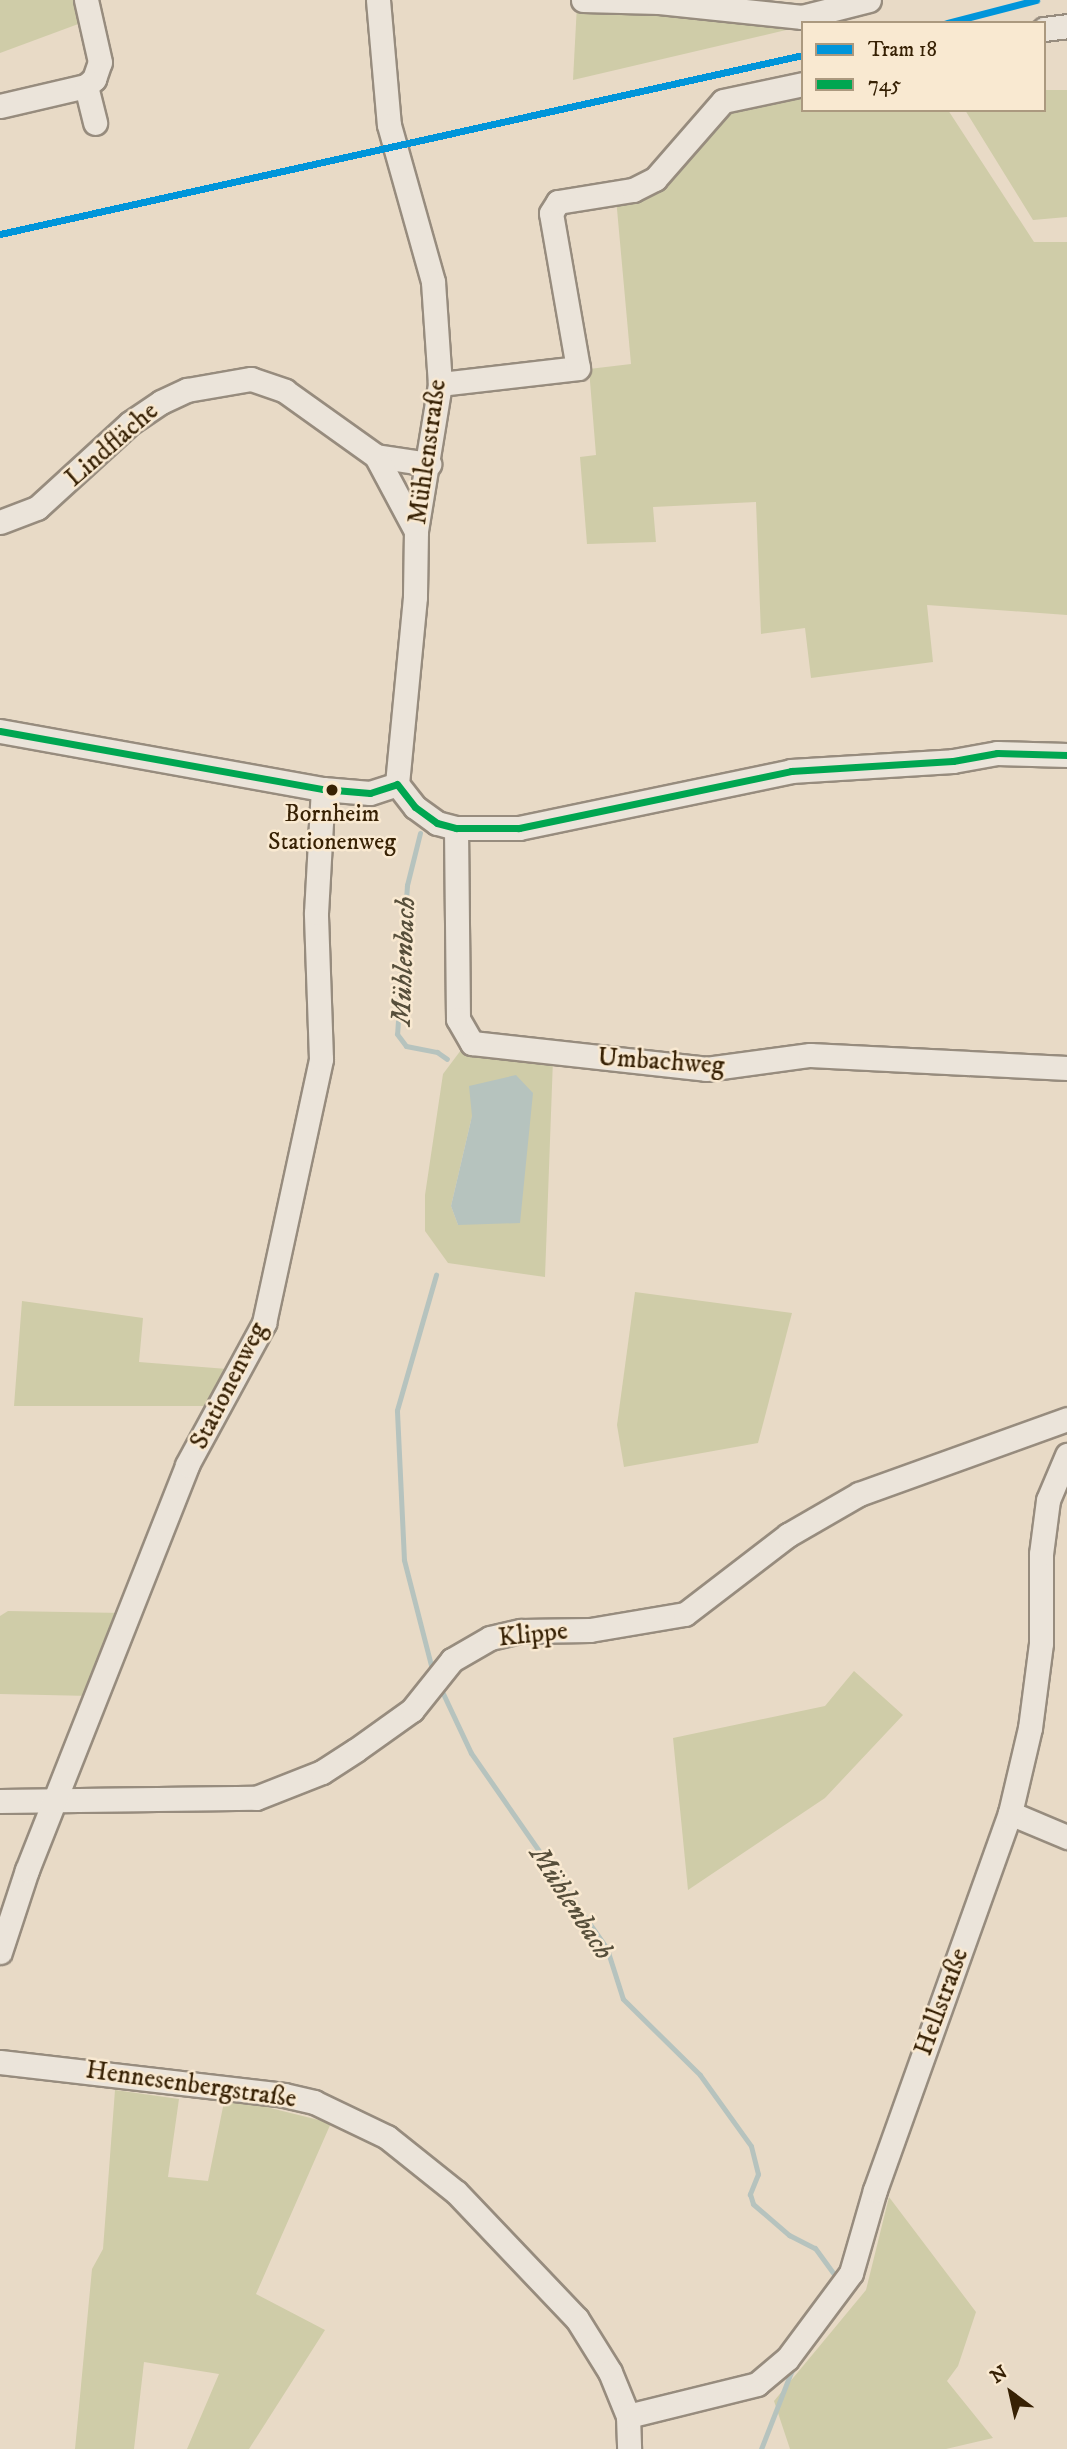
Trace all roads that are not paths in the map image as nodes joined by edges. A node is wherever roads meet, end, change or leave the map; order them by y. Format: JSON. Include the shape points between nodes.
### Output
{"nodes":[{"id":1,"x":86,"y":0,"type":"edge"},
{"id":2,"x":378,"y":0,"type":"edge"},
{"id":3,"x":583,"y":0,"type":"edge"},
{"id":4,"x":869,"y":0,"type":"edge"},
{"id":5,"x":1067,"y":26,"type":"edge"},
{"id":6,"x":1046,"y":29,"type":"edge"},
{"id":7,"x":801,"y":84,"type":"edge"},
{"id":8,"x":86,"y":86,"type":"junction"},
{"id":9,"x":0,"y":106,"type":"edge"},
{"id":10,"x":95,"y":123,"type":"dead end"},
{"id":11,"x":440,"y":384,"type":"junction"},
{"id":12,"x":376,"y":456,"type":"junction"},
{"id":13,"x":429,"y":464,"type":"junction"},
{"id":14,"x":0,"y":522,"type":"edge"},
{"id":15,"x":416,"y":531,"type":"junction"},
{"id":16,"x":0,"y":732,"type":"edge"},
{"id":17,"x":1067,"y":755,"type":"edge"},
{"id":18,"x":397,"y":784,"type":"junction"},
{"id":19,"x":323,"y":789,"type":"junction"},
{"id":20,"x":456,"y":828,"type":"junction"},
{"id":21,"x":1067,"y":1068,"type":"edge"},
{"id":22,"x":1067,"y":1419,"type":"edge"},
{"id":23,"x":1067,"y":1455,"type":"edge"},
{"id":24,"x":57,"y":1799,"type":"junction"},
{"id":25,"x":0,"y":1801,"type":"edge"},
{"id":26,"x":1010,"y":1813,"type":"junction"},
{"id":27,"x":1067,"y":1838,"type":"edge"},
{"id":28,"x":0,"y":1952,"type":"edge"},
{"id":29,"x":0,"y":2062,"type":"edge"},
{"id":30,"x":628,"y":2416,"type":"junction"},
{"id":31,"x":629,"y":2449,"type":"edge"}],
"edges":[{"from":1,"to":8,"type":"street","via":[[100,62]]},
{"from":2,"to":11,"type":"street","name":"Mühlenstraße","via":[[389,125],[433,282]]},
{"from":3,"to":4,"type":"street","via":[[659,2],[802,17]]},
{"from":5,"to":6,"type":"street"},
{"from":7,"to":11,"type":"street","via":[[723,101],[654,178],[634,190],[558,202],[551,213],[579,368]]},
{"from":8,"to":9,"type":"street"},
{"from":8,"to":10,"type":"street"},
{"from":11,"to":13,"type":"street","name":"Mühlenstraße"},
{"from":12,"to":13,"type":"street","name":"Lindfläche"},
{"from":12,"to":14,"type":"street","name":"Lindfläche","via":[[285,391],[251,379],[220,382],[161,402],[130,423],[37,508]]},
{"from":12,"to":15,"type":"street","name":"Lindfläche"},
{"from":13,"to":15,"type":"street","name":"Mühlenstraße"},
{"from":15,"to":18,"type":"street","name":"Mühlenstraße","via":[[415,597]]},
{"from":16,"to":19,"type":"street"},
{"from":17,"to":20,"type":"street","via":[[997,753],[953,761],[791,771],[519,828]]},
{"from":18,"to":19,"type":"street","via":[[370,793]]},
{"from":18,"to":20,"type":"street","via":[[415,807],[437,823]]},
{"from":19,"to":24,"type":"street","name":"Stationenweg","via":[[316,913],[321,1059],[264,1323],[187,1465]]},
{"from":20,"to":21,"type":"street","name":"Umbachweg","via":[[458,1019],[472,1043],[706,1069],[810,1055]]},
{"from":22,"to":24,"type":"street","name":"Klippe","via":[[859,1494],[788,1535],[684,1615],[590,1630],[521,1631],[491,1637],[452,1660],[412,1710],[322,1772],[256,1798]]},
{"from":23,"to":26,"type":"street","name":"Hellstraße","via":[[1048,1500],[1041,1555],[1041,1643]]},
{"from":24,"to":25,"type":"street","name":"Klippe"},
{"from":24,"to":28,"type":"street","name":"Stationenweg"},
{"from":26,"to":27,"type":"street"},
{"from":26,"to":30,"type":"street","name":"Hellstraße","via":[[875,2190],[851,2273],[787,2359],[757,2384]]},
{"from":29,"to":30,"type":"street","name":"Hennesenbergstraße","via":[[284,2095],[314,2102],[387,2137],[456,2192],[577,2319],[610,2372]]},
{"from":30,"to":31,"type":"street","name":"Hennesenbergstraße"}]}
